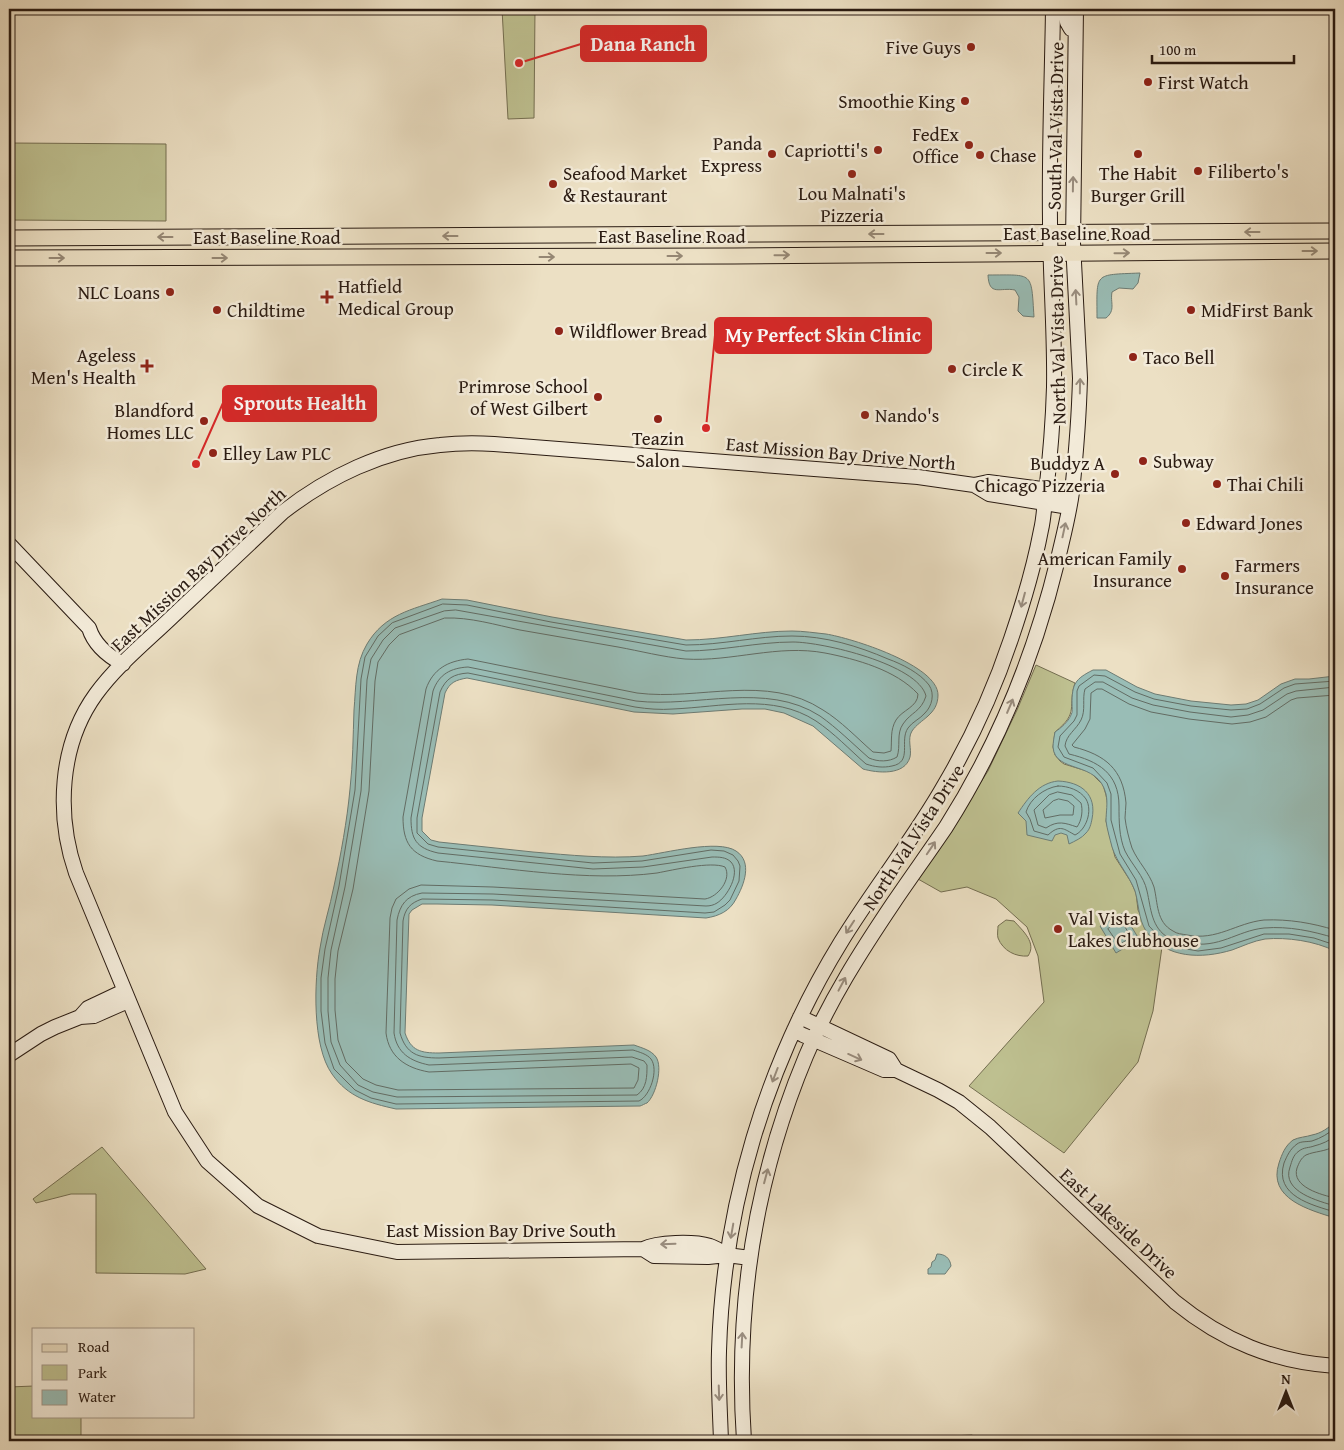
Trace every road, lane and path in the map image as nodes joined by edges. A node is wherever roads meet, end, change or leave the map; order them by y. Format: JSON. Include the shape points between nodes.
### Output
{"nodes":[{"id":1,"x":1054,"y":9,"type":"edge"},
{"id":2,"x":1066,"y":9,"type":"edge"},
{"id":3,"x":1076,"y":9,"type":"edge"},
{"id":4,"x":1075,"y":36,"type":"junction"},
{"id":5,"x":1335,"y":231,"type":"edge"},
{"id":6,"x":1286,"y":232,"type":"junction"},
{"id":7,"x":9,"y":238,"type":"edge"},
{"id":8,"x":1050,"y":243,"type":"junction"},
{"id":9,"x":1073,"y":243,"type":"junction"},
{"id":10,"x":1335,"y":251,"type":"edge"},
{"id":11,"x":1232,"y":252,"type":"junction"},
{"id":12,"x":9,"y":258,"type":"edge"},
{"id":13,"x":1046,"y":496,"type":"junction"},
{"id":14,"x":1070,"y":500,"type":"junction"},
{"id":15,"x":9,"y":544,"type":"edge"},
{"id":16,"x":123,"y":664,"type":"junction"},
{"id":17,"x":126,"y":996,"type":"junction"},
{"id":18,"x":797,"y":1024,"type":"junction"},
{"id":19,"x":817,"y":1033,"type":"junction"},
{"id":20,"x":9,"y":1055,"type":"edge"},
{"id":21,"x":727,"y":1255,"type":"junction"},
{"id":22,"x":750,"y":1258,"type":"junction"},
{"id":23,"x":1335,"y":1366,"type":"edge"},
{"id":24,"x":721,"y":1441,"type":"edge"},
{"id":25,"x":744,"y":1441,"type":"edge"}],
"edges":[{"from":1,"to":8,"type":"street","name":"South Val Vista Drive"},
{"from":2,"to":4,"type":"street","via":[[1067,22]]},
{"from":3,"to":4,"type":"street","name":"South Val Vista Drive"},
{"from":9,"to":4,"type":"street","name":"South Val Vista Drive","one_way":true},
{"from":5,"to":6,"type":"main road","name":"East Baseline Road"},
{"from":6,"to":9,"type":"main road","name":"East Baseline Road","one_way":true},
{"from":6,"to":11,"type":"main road","via":[[1278,242],[1245,243]]},
{"from":8,"to":7,"type":"main road","name":"East Baseline Road","one_way":true},
{"from":8,"to":9,"type":"main road","name":"East Baseline Road"},
{"from":8,"to":9,"type":"main road","name":"East Baseline Road"},
{"from":12,"to":8,"type":"main road","name":"East Baseline Road","one_way":true},
{"from":8,"to":13,"type":"street","name":"North Val Vista Drive","via":[[1054,389]]},
{"from":9,"to":11,"type":"main road","name":"East Baseline Road","one_way":true},
{"from":14,"to":9,"type":"street","name":"North Val Vista Drive","one_way":true,"via":[[1079,426],[1080,378]]},
{"from":11,"to":10,"type":"main road","name":"East Baseline Road","one_way":true},
{"from":13,"to":14,"type":"street","name":"East Mission Bay Drive North"},
{"from":13,"to":16,"type":"street","name":"East Mission Bay Drive North","via":[[989,494],[974,485],[918,476],[494,444],[462,443],[414,448],[355,468],[297,500]]},
{"from":13,"to":18,"type":"street","name":"North Val Vista Drive","one_way":true,"via":[[1041,532],[1021,608],[976,725],[945,785],[835,951]]},
{"from":19,"to":14,"type":"street","name":"North Val Vista Drive","one_way":true,"via":[[847,974],[946,826],[1000,728],[1042,619]]},
{"from":15,"to":16,"type":"street","via":[[89,628],[92,638],[111,658]]},
{"from":16,"to":17,"type":"street","name":"East Mission Bay Drive North","via":[[95,695],[78,725],[68,761],[64,819],[76,873]]},
{"from":17,"to":20,"type":"street","via":[[94,1016],[80,1017],[41,1034]]},
{"from":17,"to":21,"type":"street","name":"East Mission Bay Drive South","via":[[175,1112],[207,1161],[258,1206],[318,1236],[398,1252],[643,1249],[654,1256]]},
{"from":18,"to":19,"type":"street","name":"East Lakeside Drive"},
{"from":18,"to":21,"type":"street","name":"North Val Vista Drive","one_way":true,"via":[[755,1130],[738,1194]]},
{"from":22,"to":19,"type":"street","name":"North Val Vista Drive","one_way":true,"via":[[762,1192],[779,1132]]},
{"from":19,"to":23,"type":"street","name":"East Lakeside Drive","via":[[884,1070],[896,1070],[950,1097],[990,1127],[1193,1317],[1235,1342],[1272,1355]]},
{"from":21,"to":22,"type":"street","name":"East Mission Bay Drive South"},
{"from":21,"to":24,"type":"street","name":"North Val Vista Drive","one_way":true,"via":[[719,1351]]},
{"from":25,"to":22,"type":"street","name":"North Val Vista Drive","one_way":true,"via":[[741,1346]]}]}
